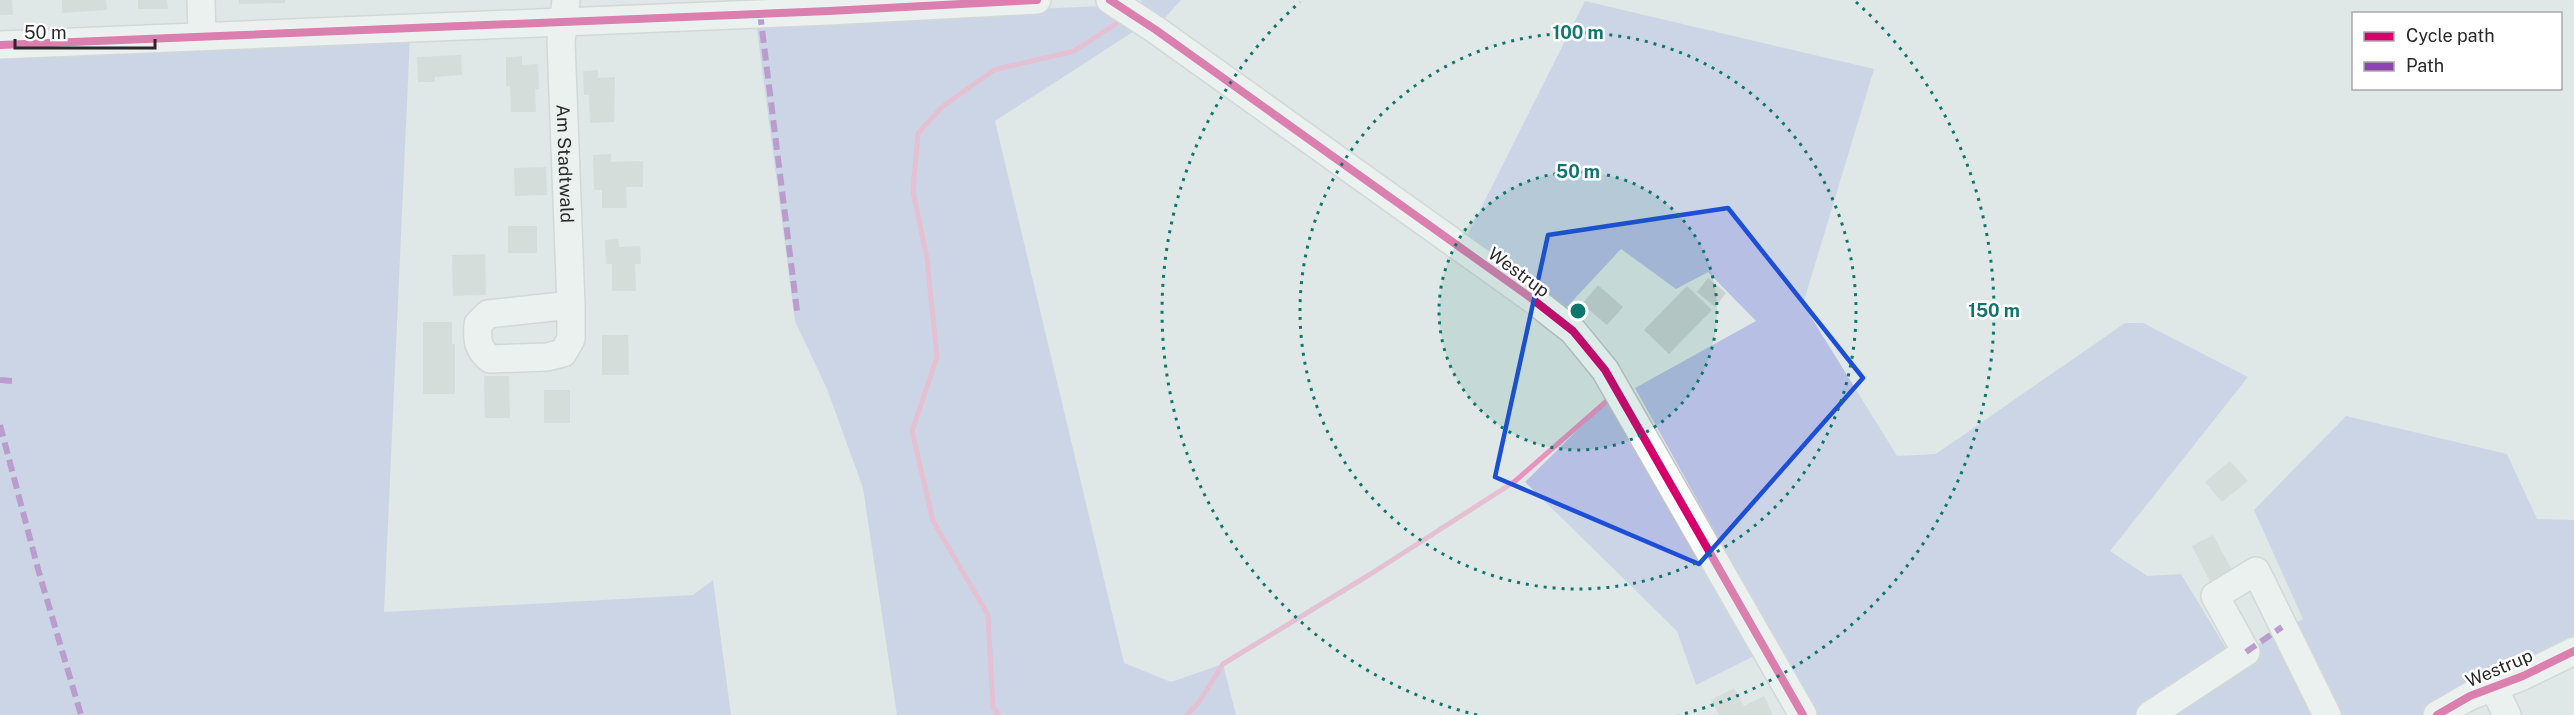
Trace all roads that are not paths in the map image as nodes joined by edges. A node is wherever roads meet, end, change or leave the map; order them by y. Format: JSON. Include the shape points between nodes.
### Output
{"nodes":[{"id":1,"x":201,"y":0,"type":"edge"},
{"id":2,"x":1037,"y":0,"type":"edge"},
{"id":3,"x":1110,"y":0,"type":"edge"},
{"id":4,"x":565,"y":11,"type":"edge"},
{"id":5,"x":202,"y":36,"type":"junction"},
{"id":6,"x":0,"y":45,"type":"edge"},
{"id":7,"x":571,"y":306,"type":"dead end"},
{"id":8,"x":2574,"y":651,"type":"edge"},
{"id":9,"x":2493,"y":686,"type":"junction"},
{"id":10,"x":1803,"y":715,"type":"edge"},
{"id":11,"x":2150,"y":715,"type":"edge"},
{"id":12,"x":2326,"y":715,"type":"edge"},
{"id":13,"x":2437,"y":715,"type":"edge"},
{"id":14,"x":2507,"y":715,"type":"edge"}],
"edges":[{"from":1,"to":5,"type":"street"},
{"from":2,"to":4,"type":"street","via":[[829,11]]},
{"from":3,"to":10,"type":"street","name":"Westrup","via":[[1531,298],[1591,350],[1626,404]]},
{"from":4,"to":5,"type":"street"},
{"from":4,"to":7,"type":"street","name":"Am Stadtwald","via":[[561,41]]},
{"from":5,"to":6,"type":"street"},
{"from":8,"to":9,"type":"street","name":"Westrup"},
{"from":9,"to":13,"type":"street","name":"Westrup"},
{"from":9,"to":14,"type":"street","name":"Westrup"},
{"from":11,"to":12,"type":"street","via":[[2246,652],[2215,596],[2256,571]]}]}
